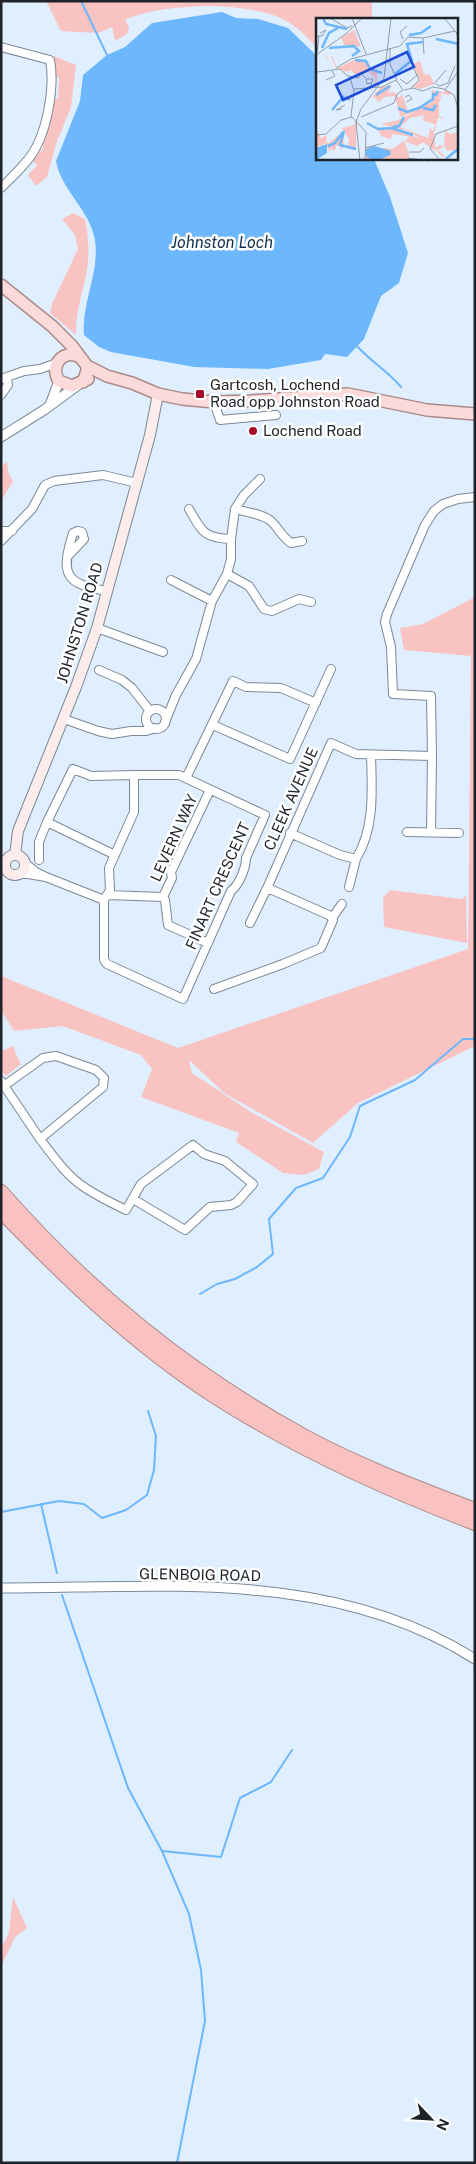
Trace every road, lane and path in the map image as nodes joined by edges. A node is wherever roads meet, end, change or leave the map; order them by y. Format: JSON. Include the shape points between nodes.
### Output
{"nodes":[{"id":1,"x":1,"y":47,"type":"edge"},
{"id":2,"x":1,"y":188,"type":"edge"},
{"id":3,"x":1,"y":284,"type":"edge"},
{"id":4,"x":62,"y":335,"type":"junction"},
{"id":5,"x":83,"y":361,"type":"junction"},
{"id":6,"x":59,"y":368,"type":"junction"},
{"id":7,"x":106,"y":376,"type":"junction"},
{"id":8,"x":4,"y":378,"type":"edge"},
{"id":9,"x":80,"y":383,"type":"junction"},
{"id":10,"x":158,"y":394,"type":"junction"},
{"id":11,"x":1,"y":396,"type":"edge"},
{"id":12,"x":214,"y":402,"type":"junction"},
{"id":13,"x":50,"y":405,"type":"junction"},
{"id":14,"x":475,"y":414,"type":"edge"},
{"id":15,"x":276,"y":415,"type":"dead end"},
{"id":16,"x":1,"y":437,"type":"edge"},
{"id":17,"x":260,"y":479,"type":"dead end"},
{"id":18,"x":137,"y":483,"type":"junction"},
{"id":19,"x":475,"y":497,"type":"edge"},
{"id":20,"x":189,"y":509,"type":"dead end"},
{"id":21,"x":235,"y":509,"type":"junction"},
{"id":22,"x":1,"y":531,"type":"edge"},
{"id":23,"x":12,"y":531,"type":"junction"},
{"id":24,"x":231,"y":538,"type":"junction"},
{"id":25,"x":1,"y":541,"type":"edge"},
{"id":26,"x":302,"y":541,"type":"dead end"},
{"id":27,"x":67,"y":557,"type":"dead end"},
{"id":28,"x":227,"y":574,"type":"junction"},
{"id":29,"x":171,"y":580,"type":"dead end"},
{"id":30,"x":107,"y":591,"type":"junction"},
{"id":31,"x":212,"y":602,"type":"junction"},
{"id":32,"x":311,"y":602,"type":"dead end"},
{"id":33,"x":97,"y":628,"type":"junction"},
{"id":34,"x":163,"y":652,"type":"dead end"},
{"id":35,"x":330,"y":669,"type":"dead end"},
{"id":36,"x":99,"y":670,"type":"dead end"},
{"id":37,"x":176,"y":696,"type":"junction"},
{"id":38,"x":316,"y":703,"type":"junction"},
{"id":39,"x":159,"y":709,"type":"junction"},
{"id":40,"x":150,"y":711,"type":"junction"},
{"id":41,"x":64,"y":719,"type":"junction"},
{"id":42,"x":146,"y":720,"type":"junction"},
{"id":43,"x":165,"y":722,"type":"junction"},
{"id":44,"x":213,"y":725,"type":"junction"},
{"id":45,"x":155,"y":728,"type":"junction"},
{"id":46,"x":131,"y":731,"type":"junction"},
{"id":47,"x":371,"y":755,"type":"junction"},
{"id":48,"x":432,"y":756,"type":"junction"},
{"id":49,"x":134,"y":775,"type":"junction"},
{"id":50,"x":186,"y":778,"type":"junction"},
{"id":51,"x":210,"y":790,"type":"junction"},
{"id":52,"x":47,"y":822,"type":"junction"},
{"id":53,"x":407,"y":832,"type":"dead end"},
{"id":54,"x":431,"y":832,"type":"junction"},
{"id":55,"x":290,"y":833,"type":"junction"},
{"id":56,"x":459,"y":833,"type":"dead end"},
{"id":57,"x":15,"y":854,"type":"junction"},
{"id":58,"x":115,"y":855,"type":"junction"},
{"id":59,"x":356,"y":859,"type":"junction"},
{"id":60,"x":39,"y":860,"type":"dead end"},
{"id":61,"x":25,"y":863,"type":"junction"},
{"id":62,"x":19,"y":874,"type":"junction"},
{"id":63,"x":4,"y":875,"type":"edge"},
{"id":64,"x":46,"y":877,"type":"junction"},
{"id":65,"x":268,"y":886,"type":"junction"},
{"id":66,"x":349,"y":887,"type":"dead end"},
{"id":67,"x":163,"y":897,"type":"junction"},
{"id":68,"x":106,"y":898,"type":"junction"},
{"id":69,"x":342,"y":904,"type":"dead end"},
{"id":70,"x":332,"y":918,"type":"junction"},
{"id":71,"x":250,"y":923,"type":"dead end"},
{"id":72,"x":208,"y":943,"type":"junction"},
{"id":73,"x":214,"y":989,"type":"dead end"},
{"id":74,"x":3,"y":1083,"type":"edge"},
{"id":75,"x":40,"y":1138,"type":"junction"},
{"id":76,"x":1,"y":1192,"type":"edge"},
{"id":77,"x":134,"y":1199,"type":"junction"},
{"id":78,"x":1,"y":1211,"type":"edge"},
{"id":79,"x":475,"y":1510,"type":"edge"},
{"id":80,"x":475,"y":1523,"type":"edge"},
{"id":81,"x":1,"y":1588,"type":"edge"},
{"id":82,"x":475,"y":1659,"type":"edge"}],
"edges":[{"from":1,"to":2,"type":"street","via":[[50,60],[52,86],[37,146],[25,164]]},
{"from":3,"to":4,"type":"main road"},
{"from":4,"to":5,"type":"main road"},
{"from":4,"to":6,"type":"main road"},
{"from":5,"to":6,"type":"main road","via":[[72,354]]},
{"from":5,"to":7,"type":"main road"},
{"from":5,"to":9,"type":"main road","via":[[87,371]]},
{"from":6,"to":8,"type":"street","via":[[24,371]]},
{"from":6,"to":9,"type":"main road","via":[[72,386]]},
{"from":6,"to":13,"type":"street"},
{"from":7,"to":9,"type":"main road","via":[[88,378]]},
{"from":7,"to":10,"type":"main road"},
{"from":8,"to":11,"type":"street","via":[[8,385]]},
{"from":9,"to":13,"type":"street"},
{"from":10,"to":12,"type":"main road"},
{"from":10,"to":18,"type":"main road","name":"JOHNSTON ROAD"},
{"from":12,"to":14,"type":"main road","via":[[348,394],[427,410]]},
{"from":12,"to":15,"type":"street","via":[[220,420]]},
{"from":13,"to":16,"type":"street"},
{"from":17,"to":21,"type":"street"},
{"from":18,"to":23,"type":"street","via":[[103,475],[45,485],[32,508]]},
{"from":18,"to":30,"type":"main road","name":"JOHNSTON ROAD"},
{"from":19,"to":48,"type":"street","via":[[443,504],[434,511],[385,622],[391,647],[393,694],[431,696]]},
{"from":20,"to":24,"type":"street","via":[[207,534],[214,538]]},
{"from":21,"to":24,"type":"street"},
{"from":21,"to":26,"type":"street","via":[[266,518],[291,543]]},
{"from":22,"to":23,"type":"street"},
{"from":23,"to":25,"type":"street"},
{"from":24,"to":28,"type":"street"},
{"from":27,"to":30,"type":"street","via":[[67,570],[76,584]]},
{"from":28,"to":31,"type":"street"},
{"from":28,"to":32,"type":"street","via":[[249,586],[264,609],[272,611],[299,599]]},
{"from":29,"to":31,"type":"street"},
{"from":30,"to":33,"type":"main road","name":"JOHNSTON ROAD"},
{"from":31,"to":37,"type":"street","via":[[196,659]]},
{"from":33,"to":34,"type":"street"},
{"from":33,"to":41,"type":"main road","name":"JOHNSTON ROAD"},
{"from":35,"to":38,"type":"street"},
{"from":36,"to":40,"type":"street","via":[[132,688]]},
{"from":37,"to":39,"type":"street"},
{"from":37,"to":43,"type":"street"},
{"from":38,"to":44,"type":"street","via":[[281,688],[246,687],[233,681]]},
{"from":38,"to":44,"type":"street","via":[[290,759]]},
{"from":39,"to":40,"type":"street"},
{"from":39,"to":43,"type":"street","via":[[165,716]]},
{"from":40,"to":42,"type":"street"},
{"from":41,"to":46,"type":"street","via":[[112,734]]},
{"from":41,"to":57,"type":"main road","name":"JOHNSTON ROAD","via":[[18,831]]},
{"from":42,"to":45,"type":"street","via":[[148,726]]},
{"from":42,"to":46,"type":"street"},
{"from":43,"to":45,"type":"street"},
{"from":44,"to":50,"type":"street"},
{"from":45,"to":46,"type":"street"},
{"from":47,"to":48,"type":"street","name":"CLEEK AVENUE"},
{"from":47,"to":55,"type":"street","name":"CLEEK AVENUE","via":[[356,754],[331,743]]},
{"from":47,"to":59,"type":"street","via":[[372,804]]},
{"from":48,"to":54,"type":"street"},
{"from":49,"to":50,"type":"street","name":"FINART CRESCENT"},
{"from":49,"to":52,"type":"street","via":[[92,776],[73,769]]},
{"from":49,"to":58,"type":"street","name":"FINART CRESCENT","via":[[134,812]]},
{"from":50,"to":51,"type":"street","name":"FINART CRESCENT"},
{"from":51,"to":67,"type":"street","name":"LEVERN WAY","via":[[174,864],[172,878]]},
{"from":51,"to":72,"type":"street","name":"FINART CRESCENT","via":[[265,815]]},
{"from":52,"to":58,"type":"street"},
{"from":52,"to":60,"type":"street","via":[[39,842]]},
{"from":53,"to":54,"type":"street"},
{"from":54,"to":56,"type":"street"},
{"from":55,"to":59,"type":"street"},
{"from":55,"to":65,"type":"street","name":"CLEEK AVENUE"},
{"from":57,"to":61,"type":"main road"},
{"from":57,"to":63,"type":"main road","name":"JOHNSTON ROAD","via":[[6,859]]},
{"from":58,"to":68,"type":"street","name":"FINART CRESCENT","via":[[109,868],[110,890]]},
{"from":59,"to":66,"type":"street"},
{"from":61,"to":62,"type":"main road"},
{"from":61,"to":64,"type":"street"},
{"from":62,"to":63,"type":"main road","name":"JOHNSTON ROAD"},
{"from":62,"to":64,"type":"street"},
{"from":64,"to":68,"type":"street"},
{"from":65,"to":70,"type":"street"},
{"from":65,"to":71,"type":"street","name":"CLEEK AVENUE"},
{"from":67,"to":68,"type":"street"},
{"from":67,"to":72,"type":"street","via":[[168,925]]},
{"from":68,"to":72,"type":"street","name":"FINART CRESCENT","via":[[106,962],[183,999]]},
{"from":69,"to":70,"type":"street"},
{"from":70,"to":73,"type":"street","via":[[321,948]]},
{"from":74,"to":75,"type":"street"},
{"from":74,"to":75,"type":"street","via":[[44,1058],[56,1056],[96,1070],[104,1078],[103,1087]]},
{"from":75,"to":77,"type":"street","via":[[54,1159],[85,1188],[126,1210]]},
{"from":76,"to":79,"type":"highway","via":[[89,1284],[206,1376],[306,1437],[414,1488]]},
{"from":77,"to":77,"type":"street","via":[[141,1184],[193,1145],[204,1154],[226,1161],[253,1184],[237,1202],[210,1207],[184,1230]]},
{"from":78,"to":80,"type":"highway","via":[[79,1290],[151,1350],[212,1394],[355,1474]]},
{"from":81,"to":82,"type":"street","name":"GLENBOIG ROAD","via":[[218,1587],[274,1591],[389,1617],[453,1645]]}]}
